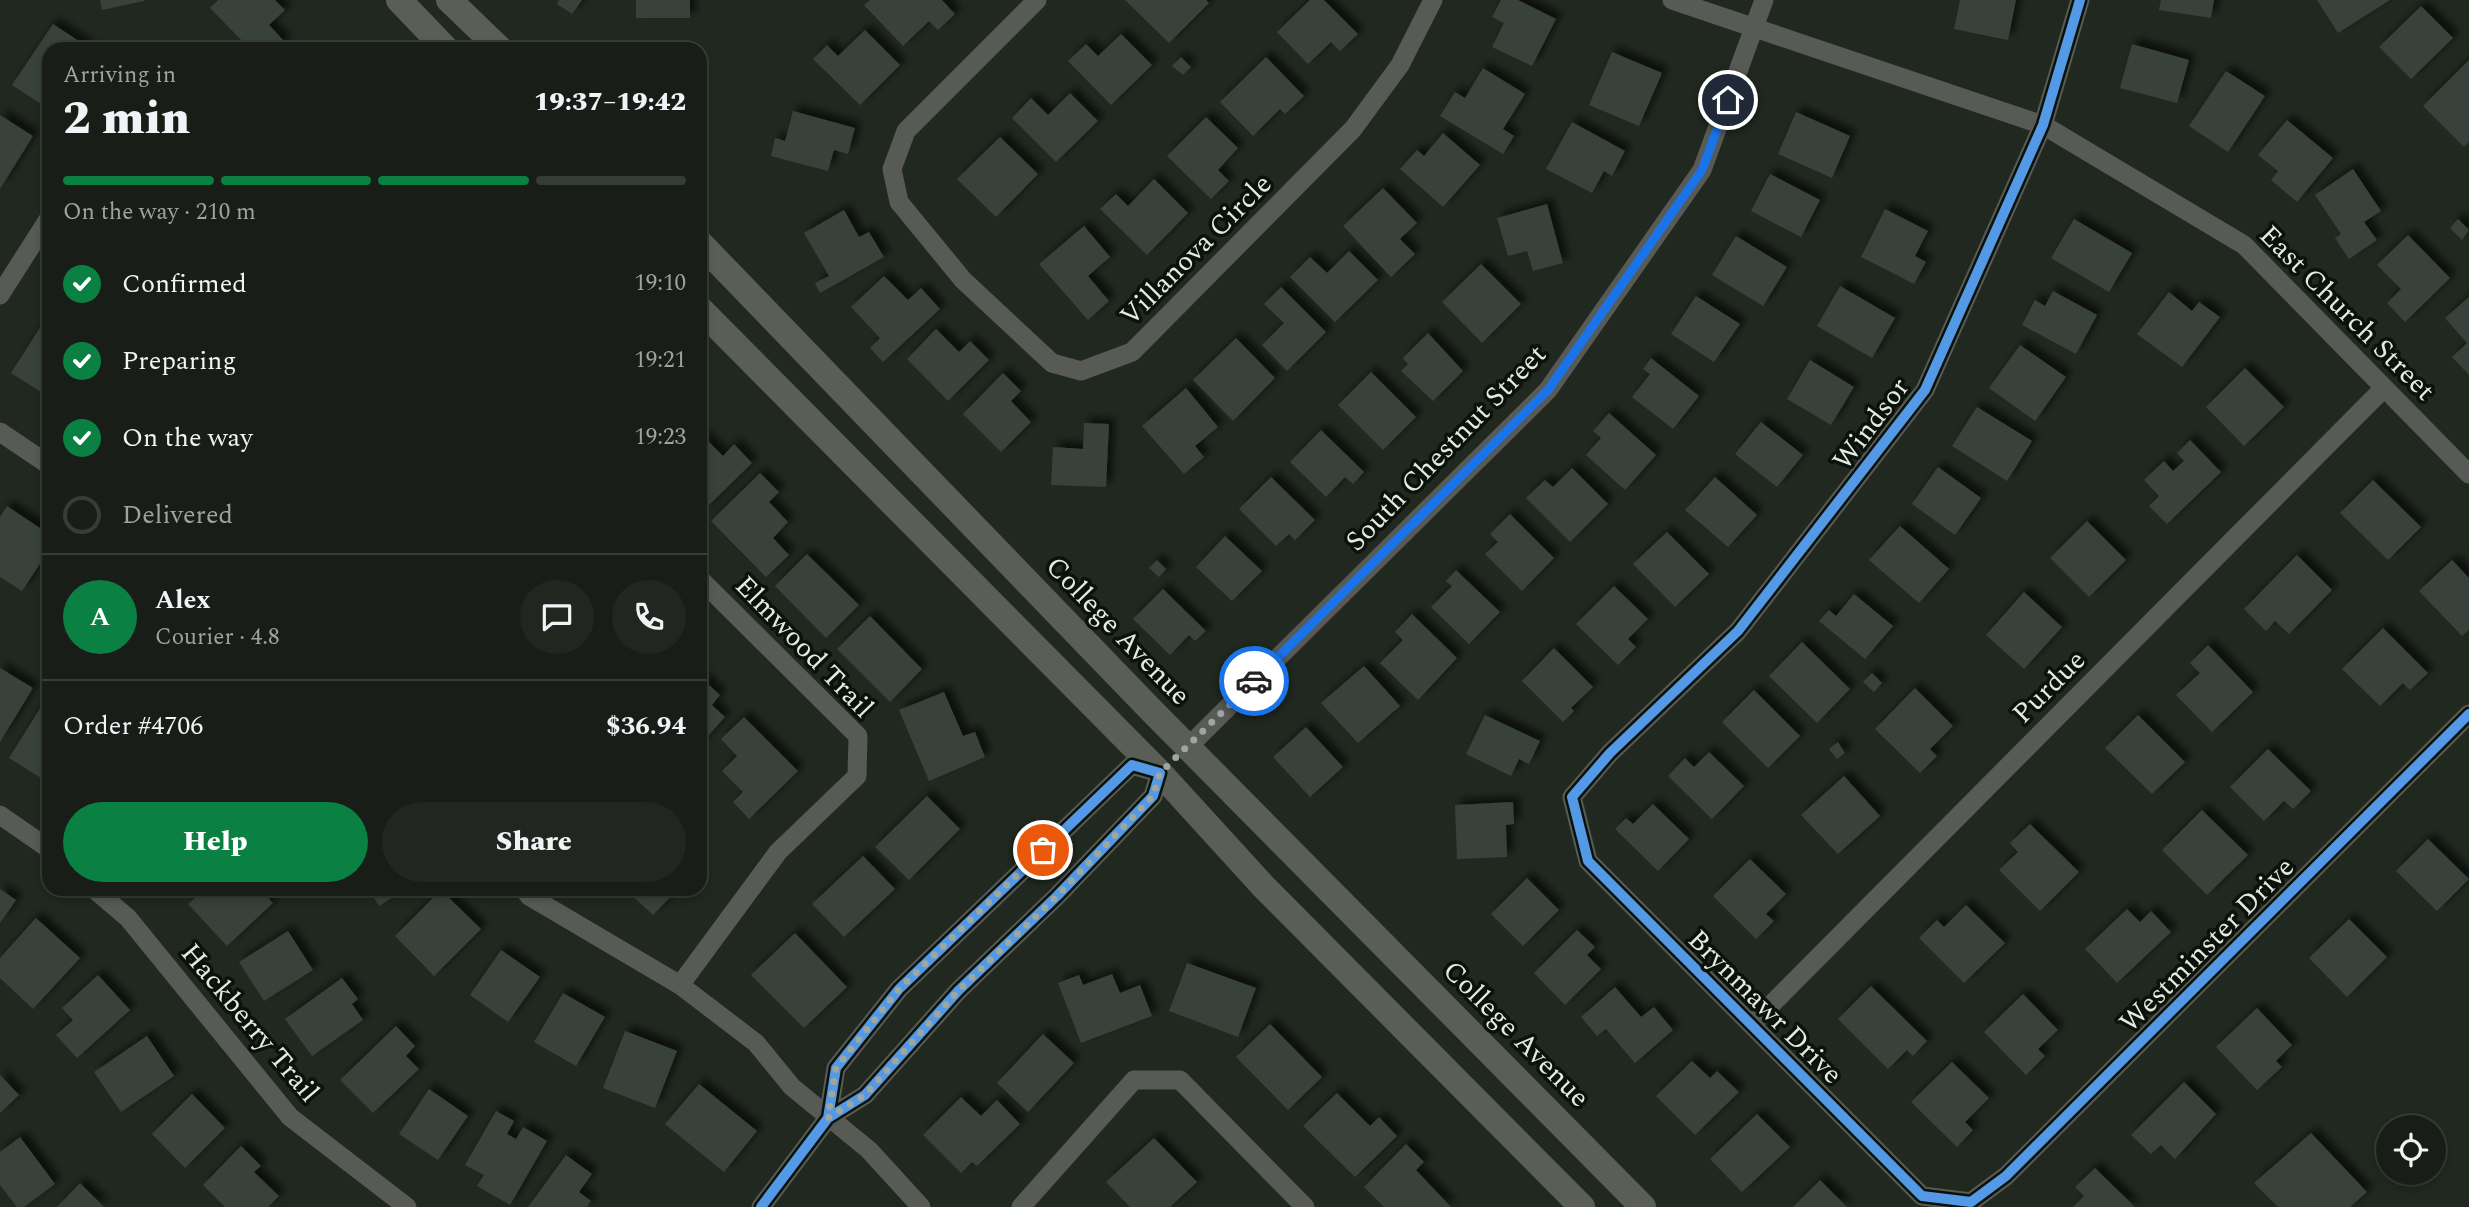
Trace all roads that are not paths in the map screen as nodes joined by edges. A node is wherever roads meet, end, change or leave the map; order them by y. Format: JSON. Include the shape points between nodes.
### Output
{"nodes":[{"id":1,"x":399,"y":0,"type":"edge"},
{"id":2,"x":449,"y":0,"type":"edge"},
{"id":3,"x":1037,"y":0,"type":"edge"},
{"id":4,"x":1433,"y":0,"type":"edge"},
{"id":5,"x":1672,"y":0,"type":"edge"},
{"id":6,"x":1765,"y":0,"type":"edge"},
{"id":7,"x":2080,"y":0,"type":"edge"},
{"id":8,"x":1754,"y":30,"type":"junction"},
{"id":9,"x":439,"y":42,"type":"edge"},
{"id":10,"x":493,"y":42,"type":"edge"},
{"id":11,"x":2043,"y":125,"type":"junction"},
{"id":12,"x":42,"y":229,"type":"edge"},
{"id":13,"x":707,"y":250,"type":"edge"},
{"id":14,"x":0,"y":295,"type":"edge"},
{"id":15,"x":707,"y":316,"type":"edge"},
{"id":16,"x":2384,"y":388,"type":"junction"},
{"id":17,"x":0,"y":432,"type":"edge"},
{"id":18,"x":42,"y":460,"type":"edge"},
{"id":19,"x":2469,"y":474,"type":"edge"},
{"id":20,"x":707,"y":586,"type":"edge"},
{"id":21,"x":2469,"y":714,"type":"edge"},
{"id":22,"x":1188,"y":747,"type":"junction"},
{"id":23,"x":1160,"y":773,"type":"junction"},
{"id":24,"x":1572,"y":797,"type":"joint"},
{"id":25,"x":0,"y":815,"type":"edge"},
{"id":26,"x":42,"y":844,"type":"edge"},
{"id":27,"x":102,"y":896,"type":"edge"},
{"id":28,"x":529,"y":896,"type":"edge"},
{"id":29,"x":680,"y":985,"type":"junction"},
{"id":30,"x":1752,"y":1024,"type":"junction"},
{"id":31,"x":828,"y":1118,"type":"junction"},
{"id":32,"x":1971,"y":1202,"type":"joint"},
{"id":33,"x":407,"y":1207,"type":"edge"},
{"id":34,"x":761,"y":1207,"type":"edge"},
{"id":35,"x":921,"y":1207,"type":"edge"},
{"id":36,"x":1021,"y":1207,"type":"edge"},
{"id":37,"x":1305,"y":1207,"type":"edge"},
{"id":38,"x":1582,"y":1207,"type":"edge"},
{"id":39,"x":1643,"y":1207,"type":"edge"}],
"edges":[{"from":1,"to":9,"type":"main road"},
{"from":2,"to":10,"type":"main road"},
{"from":3,"to":4,"type":"street","name":"Villanova Circle","via":[[906,131],[892,169],[899,202],[962,280],[1052,363],[1082,372],[1132,352],[1353,129],[1399,65]]},
{"from":5,"to":8,"type":"street","name":"East Church Street"},
{"from":6,"to":8,"type":"street","name":"South Chestnut Street"},
{"from":7,"to":11,"type":"street","name":"Windsor"},
{"from":8,"to":11,"type":"street","name":"East Church Street"},
{"from":8,"to":22,"type":"street","name":"South Chestnut Street","via":[[1702,170],[1548,390]]},
{"from":11,"to":16,"type":"street","name":"East Church Street","via":[[2245,245]]},
{"from":11,"to":24,"type":"street","name":"Windsor","via":[[1925,390],[1738,631],[1610,754]]},
{"from":12,"to":14,"type":"street"},
{"from":13,"to":22,"type":"main road","name":"College Avenue"},
{"from":15,"to":23,"type":"main road"},
{"from":16,"to":19,"type":"street","name":"East Church Street"},
{"from":16,"to":30,"type":"street","name":"Purdue"},
{"from":17,"to":18,"type":"street"},
{"from":20,"to":29,"type":"street","name":"Elmwood Trail","via":[[858,736],[857,776],[778,852]]},
{"from":21,"to":32,"type":"street","name":"Westminster Drive","via":[[2006,1176]]},
{"from":22,"to":23,"type":"main road"},
{"from":22,"to":39,"type":"main road","name":"College Avenue"},
{"from":23,"to":31,"type":"street","via":[[1153,796],[1057,896],[958,991],[865,1095]]},
{"from":23,"to":31,"type":"street","via":[[1132,765],[899,989],[836,1068]]},
{"from":23,"to":38,"type":"main road","via":[[1263,886]]},
{"from":24,"to":30,"type":"street","name":"Brynmawr Drive","via":[[1588,861]]},
{"from":25,"to":26,"type":"street"},
{"from":27,"to":33,"type":"street","name":"Hackberry Trail","via":[[128,918],[290,1117]]},
{"from":28,"to":29,"type":"street"},
{"from":29,"to":31,"type":"street","via":[[756,1044],[792,1087]]},
{"from":30,"to":32,"type":"street","name":"Brynmawr Drive","via":[[1922,1196]]},
{"from":31,"to":34,"type":"street"},
{"from":31,"to":35,"type":"street","via":[[869,1150]]},
{"from":36,"to":37,"type":"street","via":[[1133,1080],[1180,1080]]}]}
